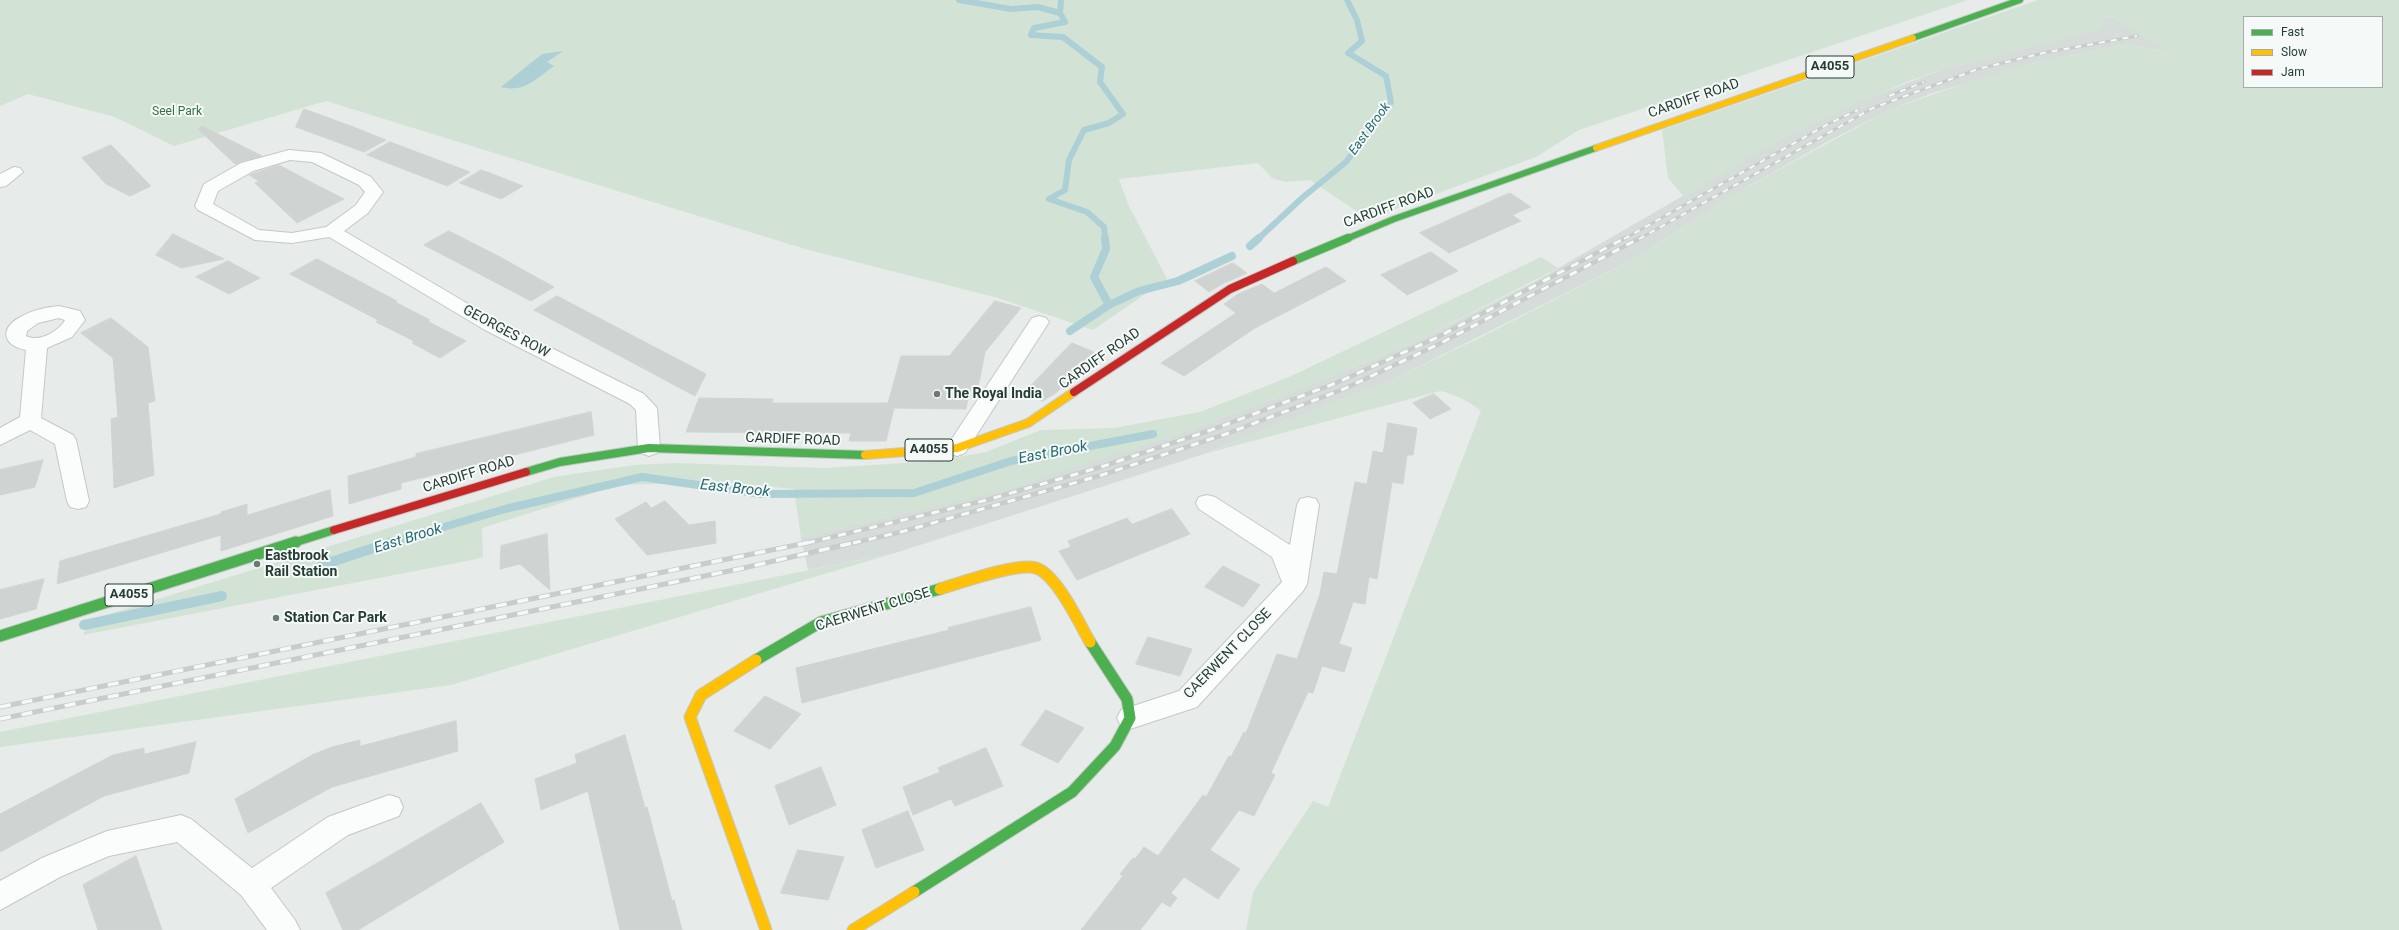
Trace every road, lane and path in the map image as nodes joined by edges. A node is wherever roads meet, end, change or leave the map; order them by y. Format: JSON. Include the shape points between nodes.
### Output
{"nodes":[{"id":1,"x":2020,"y":0,"type":"edge"},
{"id":2,"x":332,"y":231,"type":"junction"},
{"id":3,"x":1039,"y":322,"type":"dead end"},
{"id":4,"x":37,"y":344,"type":"dead end"},
{"id":5,"x":30,"y":421,"type":"junction"},
{"id":6,"x":0,"y":438,"type":"edge"},
{"id":7,"x":650,"y":448,"type":"junction"},
{"id":8,"x":957,"y":448,"type":"junction"},
{"id":9,"x":78,"y":501,"type":"dead end"},
{"id":10,"x":1207,"y":503,"type":"dead end"},
{"id":11,"x":1308,"y":505,"type":"dead end"},
{"id":12,"x":1295,"y":584,"type":"junction"},
{"id":13,"x":0,"y":636,"type":"edge"},
{"id":14,"x":1130,"y":718,"type":"junction"},
{"id":15,"x":389,"y":807,"type":"dead end"},
{"id":16,"x":251,"y":885,"type":"junction"},
{"id":17,"x":0,"y":896,"type":"edge"},
{"id":18,"x":285,"y":930,"type":"edge"},
{"id":19,"x":766,"y":930,"type":"edge"},
{"id":20,"x":853,"y":930,"type":"edge"}],
"edges":[{"from":1,"to":8,"type":"main road","name":"CARDIFF ROAD","number":"A4055","via":[[1394,219],[1313,252],[1230,289],[1028,423]]},
{"from":2,"to":2,"type":"street","via":[[292,238],[254,235],[204,206],[210,188],[247,167],[289,155],[315,157],[365,181],[374,192],[362,209]]},
{"from":2,"to":7,"type":"street","name":"GEORGES ROW","via":[[492,326],[637,399],[646,408]]},
{"from":3,"to":8,"type":"street"},
{"from":4,"to":5,"type":"street"},
{"from":5,"to":6,"type":"street"},
{"from":5,"to":9,"type":"street","via":[[65,440]]},
{"from":7,"to":8,"type":"main road","name":"CARDIFF ROAD","number":"A4055","via":[[847,456]]},
{"from":7,"to":13,"type":"main road","name":"CARDIFF ROAD","number":"A4055","via":[[560,462],[257,553]]},
{"from":10,"to":12,"type":"street","via":[[1282,552]]},
{"from":11,"to":12,"type":"street"},
{"from":12,"to":14,"type":"street","name":"CAERWENT CLOSE","via":[[1188,699]]},
{"from":14,"to":19,"type":"main road","name":"CAERWENT CLOSE","via":[[1126,699],[1050,578],[1035,568],[1013,569],[821,622],[736,671],[700,695],[690,717]]},
{"from":14,"to":20,"type":"main road","via":[[1115,746],[1072,792]]},
{"from":15,"to":16,"type":"street","via":[[338,826]]},
{"from":16,"to":17,"type":"street","via":[[181,828],[107,844],[52,868]]},
{"from":16,"to":18,"type":"street"}]}
